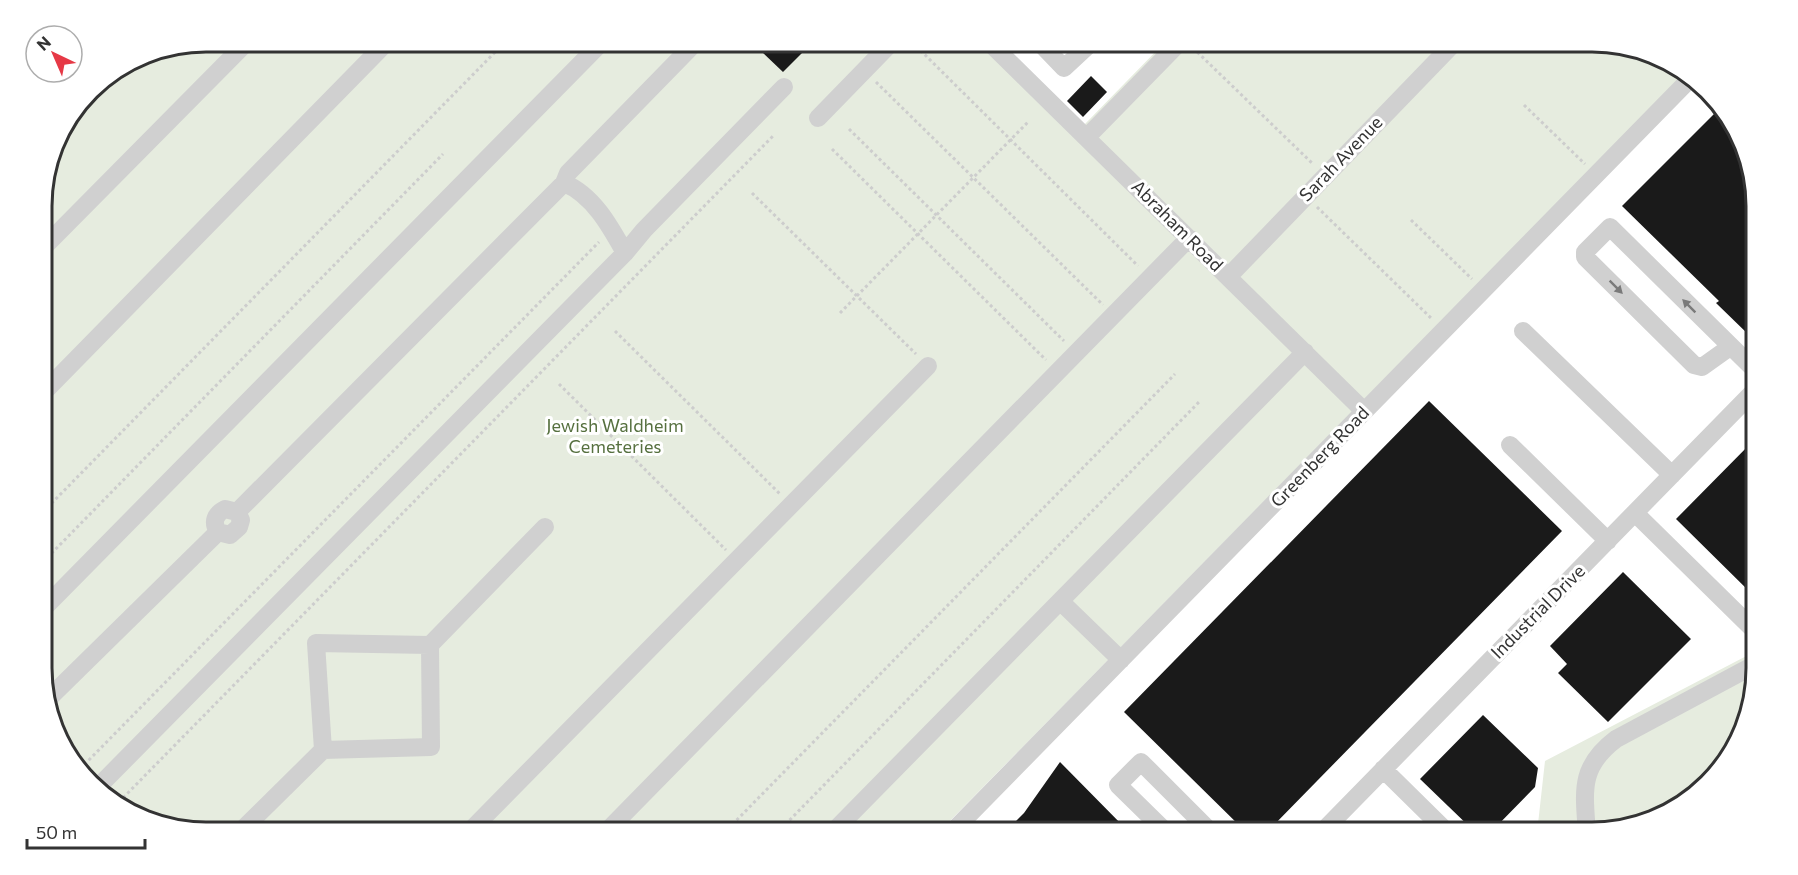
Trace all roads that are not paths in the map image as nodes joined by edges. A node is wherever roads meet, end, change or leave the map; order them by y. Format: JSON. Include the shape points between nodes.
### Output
{"nodes":[{"id":1,"x":237,"y":52,"type":"edge"},
{"id":2,"x":377,"y":52,"type":"edge"},
{"id":3,"x":592,"y":52,"type":"edge"},
{"id":4,"x":686,"y":52,"type":"edge"},
{"id":5,"x":882,"y":52,"type":"edge"},
{"id":6,"x":999,"y":52,"type":"edge"},
{"id":7,"x":1048,"y":52,"type":"edge"},
{"id":8,"x":1082,"y":52,"type":"edge"},
{"id":9,"x":1170,"y":52,"type":"edge"},
{"id":10,"x":1445,"y":52,"type":"edge"},
{"id":11,"x":1685,"y":84,"type":"edge"},
{"id":12,"x":783,"y":87,"type":"dead end"},
{"id":13,"x":818,"y":118,"type":"dead end"},
{"id":14,"x":1087,"y":137,"type":"junction"},
{"id":15,"x":564,"y":183,"type":"junction"},
{"id":16,"x":53,"y":238,"type":"edge"},
{"id":17,"x":1189,"y":238,"type":"junction"},
{"id":18,"x":625,"y":253,"type":"junction"},
{"id":19,"x":1228,"y":277,"type":"junction"},
{"id":20,"x":1523,"y":331,"type":"dead end"},
{"id":21,"x":1730,"y":347,"type":"junction"},
{"id":22,"x":1305,"y":352,"type":"junction"},
{"id":23,"x":1746,"y":362,"type":"edge"},
{"id":24,"x":928,"y":366,"type":"road end"},
{"id":25,"x":53,"y":383,"type":"edge"},
{"id":26,"x":1746,"y":399,"type":"edge"},
{"id":27,"x":1364,"y":411,"type":"junction"},
{"id":28,"x":1510,"y":445,"type":"dead end"},
{"id":29,"x":1672,"y":475,"type":"junction"},
{"id":30,"x":1635,"y":513,"type":"junction"},
{"id":31,"x":545,"y":527,"type":"dead end"},
{"id":32,"x":1608,"y":541,"type":"junction"},
{"id":33,"x":52,"y":600,"type":"edge"},
{"id":34,"x":1060,"y":601,"type":"junction"},
{"id":35,"x":1746,"y":622,"type":"edge"},
{"id":36,"x":430,"y":645,"type":"junction"},
{"id":37,"x":1121,"y":660,"type":"junction"},
{"id":38,"x":1746,"y":669,"type":"edge"},
{"id":39,"x":55,"y":693,"type":"edge"},
{"id":40,"x":323,"y":750,"type":"junction"},
{"id":41,"x":1383,"y":769,"type":"junction"},
{"id":42,"x":103,"y":782,"type":"edge"},
{"id":43,"x":250,"y":822,"type":"edge"},
{"id":44,"x":479,"y":822,"type":"edge"},
{"id":45,"x":616,"y":822,"type":"edge"},
{"id":46,"x":847,"y":822,"type":"edge"},
{"id":47,"x":962,"y":822,"type":"edge"},
{"id":48,"x":1156,"y":822,"type":"edge"},
{"id":49,"x":1201,"y":822,"type":"edge"},
{"id":50,"x":1332,"y":822,"type":"edge"},
{"id":51,"x":1437,"y":822,"type":"edge"},
{"id":52,"x":1587,"y":822,"type":"edge"}],
"edges":[{"from":1,"to":16,"type":"street"},
{"from":2,"to":25,"type":"street"},
{"from":3,"to":33,"type":"street"},
{"from":4,"to":15,"type":"street","via":[[568,173]]},
{"from":5,"to":13,"type":"street"},
{"from":6,"to":14,"type":"street","name":"Abraham Road"},
{"from":7,"to":8,"type":"street","via":[[1064,69]]},
{"from":9,"to":14,"type":"street"},
{"from":10,"to":19,"type":"street","name":"Sarah Avenue"},
{"from":11,"to":27,"type":"street","name":"Greenberg Road"},
{"from":12,"to":18,"type":"street"},
{"from":14,"to":17,"type":"street","name":"Abraham Road"},
{"from":15,"to":18,"type":"street","via":[[589,201]]},
{"from":15,"to":39,"type":"street","via":[[237,512],[241,520],[237,530],[230,535],[218,532]]},
{"from":17,"to":19,"type":"street","name":"Abraham Road"},
{"from":17,"to":45,"type":"street"},
{"from":18,"to":42,"type":"street"},
{"from":19,"to":22,"type":"street","name":"Abraham Road"},
{"from":20,"to":29,"type":"street"},
{"from":21,"to":21,"type":"street","one_way":true,"via":[[1610,227],[1585,252],[1585,257],[1694,365],[1702,367]]},
{"from":21,"to":23,"type":"street"},
{"from":22,"to":27,"type":"street","name":"Abraham Road"},
{"from":22,"to":34,"type":"street"},
{"from":24,"to":44,"type":"street"},
{"from":26,"to":29,"type":"street","name":"Industrial Drive"},
{"from":27,"to":37,"type":"street","name":"Greenberg Road"},
{"from":28,"to":32,"type":"street"},
{"from":29,"to":30,"type":"street","name":"Industrial Drive"},
{"from":30,"to":32,"type":"street","name":"Industrial Drive"},
{"from":30,"to":35,"type":"street"},
{"from":31,"to":36,"type":"street"},
{"from":32,"to":41,"type":"street","name":"Industrial Drive"},
{"from":34,"to":37,"type":"street"},
{"from":34,"to":46,"type":"street"},
{"from":36,"to":40,"type":"street","via":[[431,747]]},
{"from":36,"to":40,"type":"street","via":[[316,643]]},
{"from":37,"to":47,"type":"street","name":"Greenberg Road"},
{"from":38,"to":52,"type":"street","via":[[1605,747],[1589,767],[1586,779]]},
{"from":40,"to":43,"type":"street"},
{"from":41,"to":50,"type":"street","name":"Industrial Drive"},
{"from":41,"to":51,"type":"street"},
{"from":48,"to":49,"type":"street","via":[[1118,785],[1141,762]]}]}
